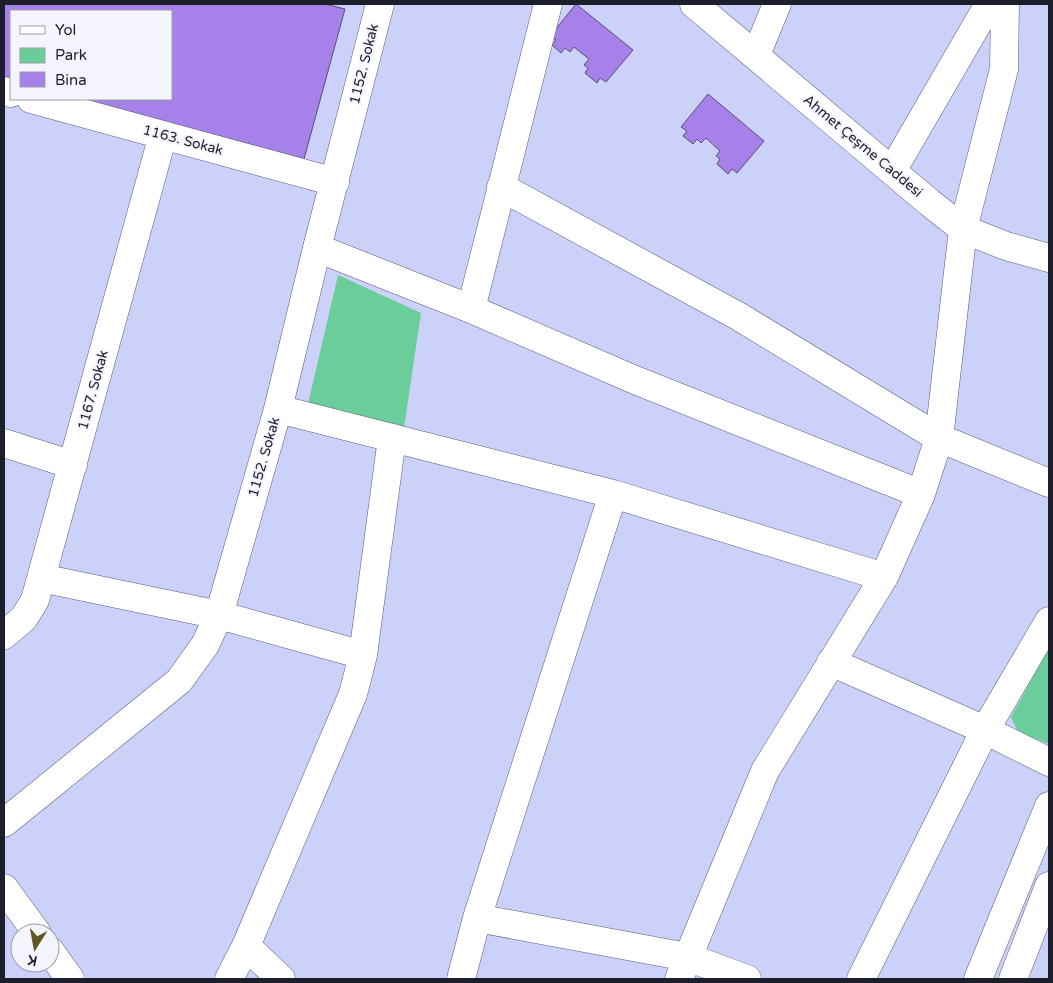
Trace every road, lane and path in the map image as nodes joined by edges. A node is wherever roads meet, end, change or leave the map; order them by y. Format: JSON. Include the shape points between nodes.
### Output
{"nodes":[{"id":1,"x":548,"y":4,"type":"edge"},
{"id":2,"x":694,"y":4,"type":"edge"},
{"id":3,"x":777,"y":4,"type":"edge"},
{"id":4,"x":989,"y":4,"type":"edge"},
{"id":5,"x":1005,"y":4,"type":"edge"},
{"id":6,"x":373,"y":6,"type":"edge"},
{"id":7,"x":756,"y":55,"type":"junction"},
{"id":8,"x":35,"y":100,"type":"edge"},
{"id":9,"x":163,"y":134,"type":"junction"},
{"id":10,"x":892,"y":171,"type":"junction"},
{"id":11,"x":335,"y":182,"type":"junction"},
{"id":12,"x":501,"y":187,"type":"junction"},
{"id":13,"x":963,"y":229,"type":"junction"},
{"id":14,"x":317,"y":248,"type":"junction"},
{"id":15,"x":1049,"y":258,"type":"edge"},
{"id":16,"x":471,"y":309,"type":"junction"},
{"id":17,"x":278,"y":409,"type":"junction"},
{"id":18,"x":392,"y":438,"type":"junction"},
{"id":19,"x":939,"y":438,"type":"junction"},
{"id":20,"x":4,"y":443,"type":"edge"},
{"id":21,"x":73,"y":465,"type":"junction"},
{"id":22,"x":1049,"y":483,"type":"edge"},
{"id":23,"x":613,"y":494,"type":"junction"},
{"id":24,"x":921,"y":494,"type":"junction"},
{"id":25,"x":884,"y":577,"type":"junction"},
{"id":26,"x":41,"y":578,"type":"junction"},
{"id":27,"x":219,"y":615,"type":"junction"},
{"id":28,"x":1049,"y":621,"type":"edge"},
{"id":29,"x":4,"y":635,"type":"edge"},
{"id":30,"x":363,"y":655,"type":"junction"},
{"id":31,"x":831,"y":662,"type":"junction"},
{"id":32,"x":985,"y":730,"type":"junction"},
{"id":33,"x":1049,"y":762,"type":"edge"},
{"id":34,"x":1049,"y":806,"type":"edge"},
{"id":35,"x":4,"y":823,"type":"edge"},
{"id":36,"x":1049,"y":886,"type":"edge"},
{"id":37,"x":4,"y":888,"type":"edge"},
{"id":38,"x":477,"y":918,"type":"junction"},
{"id":39,"x":30,"y":923,"type":"edge"},
{"id":40,"x":246,"y":946,"type":"junction"},
{"id":41,"x":60,"y":965,"type":"edge"},
{"id":42,"x":683,"y":968,"type":"edge"},
{"id":43,"x":70,"y":979,"type":"edge"},
{"id":44,"x":229,"y":979,"type":"edge"},
{"id":45,"x":281,"y":979,"type":"edge"},
{"id":46,"x":461,"y":979,"type":"edge"},
{"id":47,"x":746,"y":979,"type":"edge"},
{"id":48,"x":861,"y":979,"type":"edge"},
{"id":49,"x":978,"y":979,"type":"edge"},
{"id":50,"x":1013,"y":979,"type":"edge"}],
"edges":[{"from":1,"to":12,"type":"street"},
{"from":2,"to":7,"type":"street","name":"Ahmet Çeşme Caddesi"},
{"from":3,"to":7,"type":"street"},
{"from":4,"to":10,"type":"street"},
{"from":5,"to":13,"type":"street","via":[[1004,69]]},
{"from":6,"to":11,"type":"street","name":"1152. Sokak"},
{"from":7,"to":10,"type":"street","name":"Ahmet Çeşme Caddesi"},
{"from":8,"to":9,"type":"street","name":"1163. Sokak"},
{"from":9,"to":11,"type":"street","name":"1163. Sokak"},
{"from":9,"to":21,"type":"street","name":"1167. Sokak"},
{"from":10,"to":13,"type":"street","name":"Ahmet Çeşme Caddesi"},
{"from":11,"to":14,"type":"street","name":"1152. Sokak"},
{"from":12,"to":16,"type":"street"},
{"from":12,"to":19,"type":"street","via":[[738,316]]},
{"from":13,"to":15,"type":"street","name":"Ahmet Çeşme Caddesi"},
{"from":13,"to":19,"type":"street"},
{"from":14,"to":16,"type":"street"},
{"from":14,"to":17,"type":"street","name":"1152. Sokak"},
{"from":16,"to":24,"type":"street","via":[[635,380]]},
{"from":17,"to":18,"type":"street"},
{"from":17,"to":27,"type":"street","name":"1152. Sokak"},
{"from":18,"to":23,"type":"street"},
{"from":18,"to":30,"type":"street"},
{"from":19,"to":22,"type":"street"},
{"from":19,"to":24,"type":"street"},
{"from":20,"to":21,"type":"street"},
{"from":21,"to":26,"type":"street","name":"1167. Sokak"},
{"from":23,"to":25,"type":"street"},
{"from":23,"to":38,"type":"street"},
{"from":24,"to":25,"type":"street"},
{"from":25,"to":31,"type":"street"},
{"from":26,"to":27,"type":"street"},
{"from":26,"to":29,"type":"street","name":"1167. Sokak","via":[[35,600],[24,618]]},
{"from":27,"to":30,"type":"street"},
{"from":27,"to":35,"type":"street","name":"1152. Sokak","via":[[205,645],[179,681]]},
{"from":28,"to":32,"type":"street"},
{"from":30,"to":40,"type":"street","via":[[353,694]]},
{"from":31,"to":32,"type":"street"},
{"from":31,"to":42,"type":"street","via":[[765,771]]},
{"from":32,"to":33,"type":"street"},
{"from":32,"to":48,"type":"street"},
{"from":34,"to":49,"type":"street"},
{"from":36,"to":50,"type":"street"},
{"from":37,"to":39,"type":"street"},
{"from":38,"to":42,"type":"street"},
{"from":38,"to":46,"type":"street"},
{"from":40,"to":44,"type":"street"},
{"from":40,"to":45,"type":"street"},
{"from":41,"to":43,"type":"street"},
{"from":42,"to":47,"type":"street"}]}
